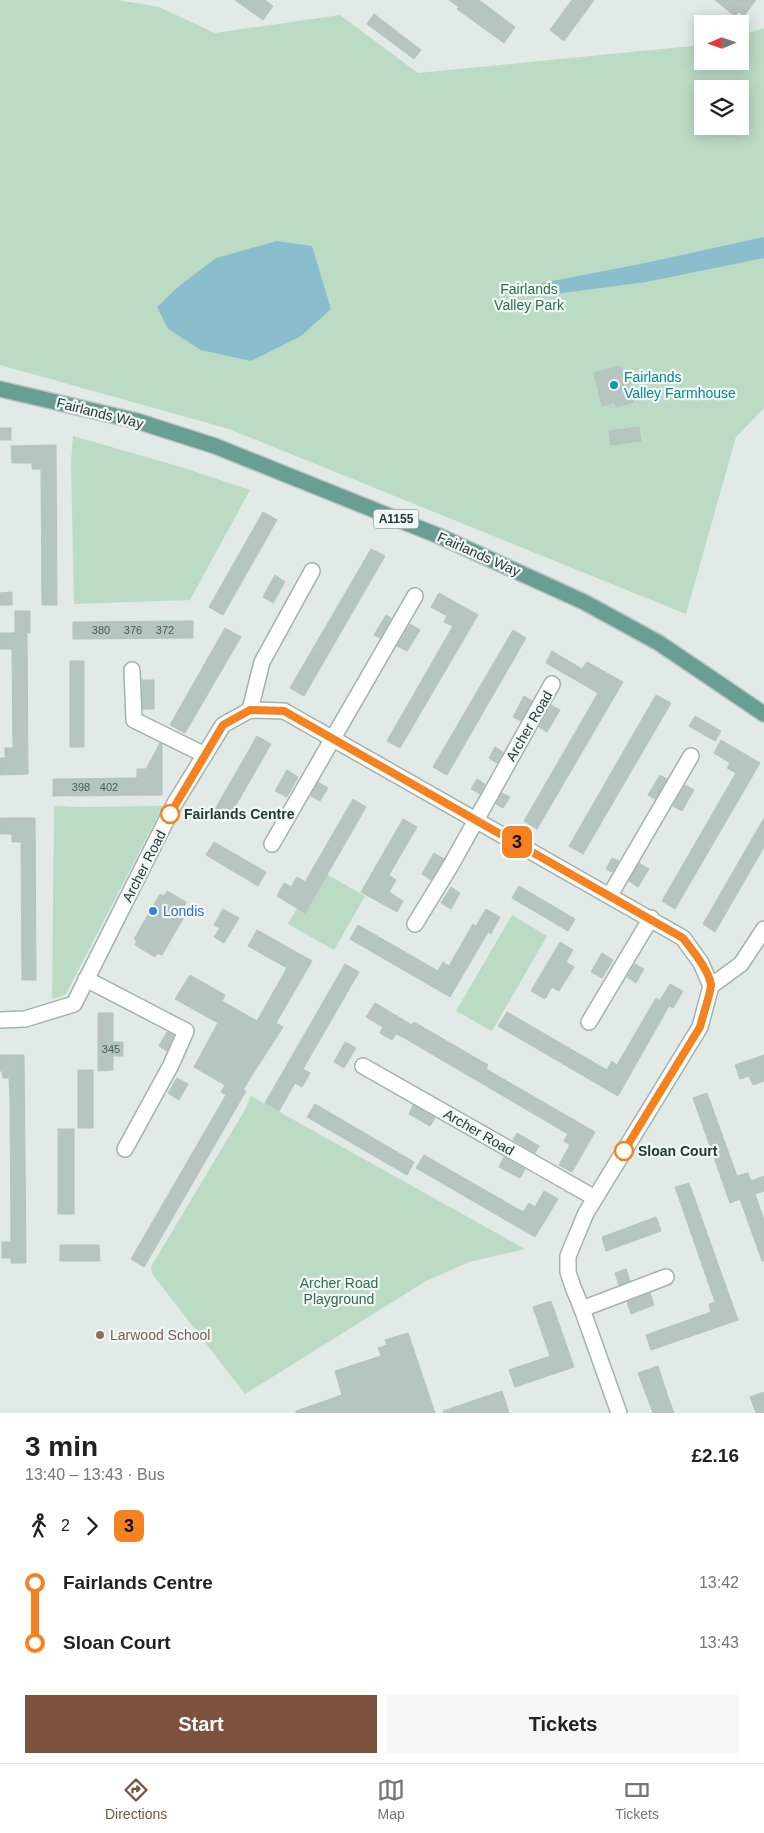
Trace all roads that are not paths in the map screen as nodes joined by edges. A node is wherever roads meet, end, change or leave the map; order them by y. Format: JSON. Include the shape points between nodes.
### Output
{"nodes":[{"id":1,"x":0,"y":389,"type":"edge"},
{"id":2,"x":312,"y":571,"type":"dead end"},
{"id":3,"x":415,"y":596,"type":"dead end"},
{"id":4,"x":132,"y":670,"type":"dead end"},
{"id":5,"x":552,"y":684,"type":"dead end"},
{"id":6,"x":250,"y":710,"type":"junction"},
{"id":7,"x":764,"y":714,"type":"edge"},
{"id":8,"x":333,"y":739,"type":"junction"},
{"id":9,"x":205,"y":755,"type":"junction"},
{"id":10,"x":691,"y":756,"type":"dead end"},
{"id":11,"x":476,"y":820,"type":"junction"},
{"id":12,"x":272,"y":844,"type":"dead end"},
{"id":13,"x":610,"y":895,"type":"junction"},
{"id":14,"x":651,"y":918,"type":"junction"},
{"id":15,"x":415,"y":924,"type":"dead end"},
{"id":16,"x":764,"y":929,"type":"edge"},
{"id":17,"x":86,"y":979,"type":"junction"},
{"id":18,"x":711,"y":986,"type":"junction"},
{"id":19,"x":0,"y":1020,"type":"edge"},
{"id":20,"x":589,"y":1022,"type":"dead end"},
{"id":21,"x":363,"y":1066,"type":"dead end"},
{"id":22,"x":125,"y":1149,"type":"dead end"},
{"id":23,"x":595,"y":1198,"type":"junction"},
{"id":24,"x":666,"y":1277,"type":"dead end"},
{"id":25,"x":582,"y":1309,"type":"junction"},
{"id":26,"x":619,"y":1413,"type":"edge"}],
"edges":[{"from":1,"to":7,"type":"main road","name":"Fairlands Way","number":"A1155","via":[[137,421],[215,446],[440,536],[609,615],[659,643]]},
{"from":2,"to":6,"type":"street","via":[[262,662]]},
{"from":3,"to":8,"type":"street"},
{"from":4,"to":9,"type":"street","via":[[134,720]]},
{"from":5,"to":11,"type":"street","name":"Archer Road"},
{"from":6,"to":8,"type":"street","via":[[284,711]]},
{"from":6,"to":9,"type":"street","name":"Archer Road","via":[[223,725]]},
{"from":8,"to":11,"type":"street"},
{"from":8,"to":12,"type":"street"},
{"from":9,"to":17,"type":"street","name":"Archer Road","via":[[175,803]]},
{"from":10,"to":13,"type":"street"},
{"from":11,"to":13,"type":"street"},
{"from":11,"to":15,"type":"street","name":"Archer Road"},
{"from":13,"to":14,"type":"street"},
{"from":14,"to":18,"type":"street","via":[[683,938],[701,963]]},
{"from":14,"to":20,"type":"street"},
{"from":16,"to":18,"type":"street","via":[[741,964]]},
{"from":17,"to":19,"type":"street","name":"Archer Road","via":[[74,1004],[25,1019]]},
{"from":17,"to":22,"type":"street","via":[[186,1032]]},
{"from":18,"to":23,"type":"street","via":[[700,1027]]},
{"from":21,"to":23,"type":"street","name":"Archer Road"},
{"from":23,"to":25,"type":"street","via":[[568,1256],[568,1272]]},
{"from":24,"to":25,"type":"street"},
{"from":25,"to":26,"type":"street"}]}
